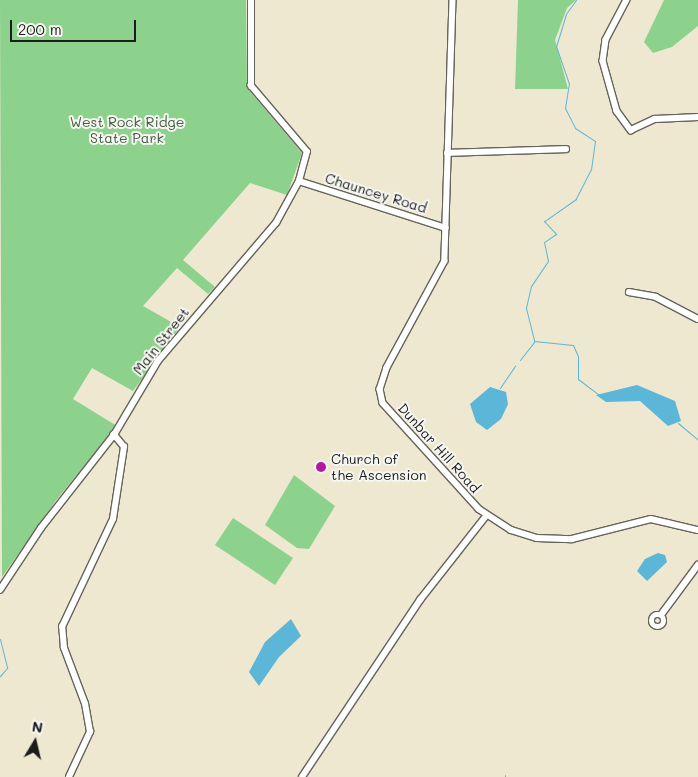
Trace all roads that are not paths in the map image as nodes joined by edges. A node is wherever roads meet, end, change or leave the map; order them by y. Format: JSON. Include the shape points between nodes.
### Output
{"nodes":[{"id":1,"x":251,"y":0,"type":"edge"},
{"id":2,"x":453,"y":0,"type":"edge"},
{"id":3,"x":627,"y":0,"type":"edge"},
{"id":4,"x":698,"y":117,"type":"edge"},
{"id":5,"x":566,"y":149,"type":"dead end"},
{"id":6,"x":447,"y":153,"type":"junction"},
{"id":7,"x":299,"y":181,"type":"junction"},
{"id":8,"x":446,"y":228,"type":"junction"},
{"id":9,"x":629,"y":292,"type":"dead end"},
{"id":10,"x":698,"y":319,"type":"edge"},
{"id":11,"x":114,"y":435,"type":"junction"},
{"id":12,"x":486,"y":516,"type":"junction"},
{"id":13,"x":698,"y":530,"type":"edge"},
{"id":14,"x":698,"y":565,"type":"edge"},
{"id":15,"x":0,"y":590,"type":"edge"},
{"id":16,"x":661,"y":615,"type":"dead end"},
{"id":17,"x":69,"y":777,"type":"edge"},
{"id":18,"x":302,"y":777,"type":"edge"}],
"edges":[{"from":1,"to":7,"type":"street","name":"Main Street","via":[[251,86],[307,156]]},
{"from":2,"to":6,"type":"street","name":"Dunbar Hill Road"},
{"from":3,"to":4,"type":"street","via":[[606,40],[603,61],[617,111],[631,130],[655,119]]},
{"from":5,"to":6,"type":"street"},
{"from":6,"to":8,"type":"street","name":"Dunbar Hill Road"},
{"from":7,"to":8,"type":"street","name":"Chauncey Road"},
{"from":7,"to":11,"type":"street","name":"Main Street","via":[[276,222],[158,361]]},
{"from":8,"to":12,"type":"street","name":"Dunbar Hill Road","via":[[443,267],[387,368],[380,395],[386,408]]},
{"from":9,"to":10,"type":"street","via":[[656,297]]},
{"from":11,"to":15,"type":"street","name":"Main Street","via":[[41,528]]},
{"from":11,"to":17,"type":"street","via":[[124,447],[113,519],[68,608],[61,632],[90,732]]},
{"from":12,"to":13,"type":"street","via":[[520,533],[548,539],[583,537],[651,519]]},
{"from":12,"to":18,"type":"street","via":[[420,600]]},
{"from":14,"to":16,"type":"street"}]}
